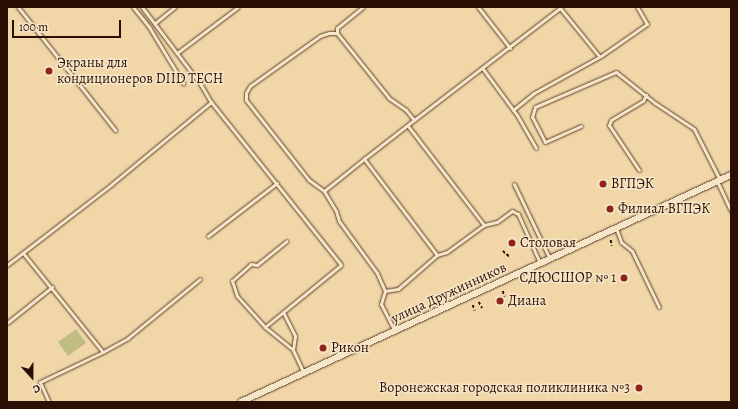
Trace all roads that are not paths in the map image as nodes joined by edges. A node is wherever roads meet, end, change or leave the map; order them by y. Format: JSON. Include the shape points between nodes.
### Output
{"nodes":[{"id":1,"x":18,"y":7,"type":"edge"},
{"id":2,"x":133,"y":7,"type":"edge"},
{"id":3,"x":142,"y":7,"type":"edge"},
{"id":4,"x":175,"y":7,"type":"edge"},
{"id":5,"x":238,"y":7,"type":"edge"},
{"id":6,"x":363,"y":7,"type":"edge"},
{"id":7,"x":478,"y":7,"type":"edge"},
{"id":8,"x":637,"y":7,"type":"edge"},
{"id":9,"x":559,"y":8,"type":"edge"},
{"id":10,"x":155,"y":24,"type":"junction"},
{"id":11,"x":337,"y":33,"type":"junction"},
{"id":12,"x":510,"y":48,"type":"junction"},
{"id":13,"x":177,"y":53,"type":"junction"},
{"id":14,"x":599,"y":56,"type":"junction"},
{"id":15,"x":482,"y":70,"type":"junction"},
{"id":16,"x":183,"y":83,"type":"dead end"},
{"id":17,"x":646,"y":96,"type":"junction"},
{"id":18,"x":211,"y":102,"type":"junction"},
{"id":19,"x":513,"y":110,"type":"junction"},
{"id":20,"x":414,"y":120,"type":"junction"},
{"id":21,"x":408,"y":126,"type":"junction"},
{"id":22,"x":581,"y":126,"type":"dead end"},
{"id":23,"x":115,"y":130,"type":"dead end"},
{"id":24,"x":536,"y":148,"type":"dead end"},
{"id":25,"x":364,"y":159,"type":"junction"},
{"id":26,"x":638,"y":170,"type":"dead end"},
{"id":27,"x":731,"y":175,"type":"edge"},
{"id":28,"x":718,"y":181,"type":"junction"},
{"id":29,"x":277,"y":183,"type":"junction"},
{"id":30,"x":514,"y":184,"type":"dead end"},
{"id":31,"x":324,"y":191,"type":"junction"},
{"id":32,"x":731,"y":210,"type":"edge"},
{"id":33,"x":484,"y":225,"type":"junction"},
{"id":34,"x":616,"y":228,"type":"junction"},
{"id":35,"x":208,"y":236,"type":"dead end"},
{"id":36,"x":287,"y":241,"type":"dead end"},
{"id":37,"x":23,"y":253,"type":"junction"},
{"id":38,"x":437,"y":255,"type":"junction"},
{"id":39,"x":550,"y":259,"type":"junction"},
{"id":40,"x":540,"y":263,"type":"junction"},
{"id":41,"x":7,"y":265,"type":"edge"},
{"id":42,"x":200,"y":279,"type":"dead end"},
{"id":43,"x":52,"y":288,"type":"junction"},
{"id":44,"x":384,"y":291,"type":"junction"},
{"id":45,"x":659,"y":307,"type":"dead end"},
{"id":46,"x":284,"y":312,"type":"junction"},
{"id":47,"x":7,"y":323,"type":"edge"},
{"id":48,"x":265,"y":327,"type":"junction"},
{"id":49,"x":395,"y":332,"type":"junction"},
{"id":50,"x":293,"y":350,"type":"junction"},
{"id":51,"x":103,"y":352,"type":"junction"},
{"id":52,"x":304,"y":374,"type":"junction"},
{"id":53,"x":49,"y":402,"type":"edge"},
{"id":54,"x":241,"y":402,"type":"edge"}],
"edges":[{"from":1,"to":23,"type":"lane"},
{"from":2,"to":16,"type":"lane","via":[[149,27]]},
{"from":3,"to":10,"type":"lane"},
{"from":4,"to":10,"type":"lane"},
{"from":5,"to":13,"type":"lane"},
{"from":6,"to":11,"type":"lane","via":[[337,28]]},
{"from":7,"to":12,"type":"lane"},
{"from":8,"to":14,"type":"lane","via":[[647,24]]},
{"from":9,"to":12,"type":"lane"},
{"from":9,"to":14,"type":"lane"},
{"from":10,"to":13,"type":"lane"},
{"from":11,"to":20,"type":"lane","via":[[389,98],[406,110]]},
{"from":11,"to":31,"type":"lane","via":[[320,36],[250,86],[246,92],[246,100],[290,156],[309,180]]},
{"from":12,"to":15,"type":"lane"},
{"from":13,"to":18,"type":"lane"},
{"from":14,"to":19,"type":"lane","via":[[534,93]]},
{"from":15,"to":19,"type":"lane"},
{"from":15,"to":20,"type":"lane"},
{"from":17,"to":22,"type":"lane","via":[[616,72],[535,107],[532,117],[545,142]]},
{"from":17,"to":26,"type":"lane","via":[[643,101],[611,120],[609,125]]},
{"from":17,"to":28,"type":"lane","via":[[694,129]]},
{"from":18,"to":29,"type":"lane"},
{"from":18,"to":37,"type":"lane"},
{"from":19,"to":24,"type":"lane"},
{"from":20,"to":21,"type":"lane"},
{"from":21,"to":25,"type":"lane"},
{"from":21,"to":33,"type":"lane"},
{"from":25,"to":31,"type":"lane"},
{"from":25,"to":38,"type":"lane"},
{"from":27,"to":28,"type":"street","name":"улица Дружинников"},
{"from":28,"to":32,"type":"lane"},
{"from":28,"to":34,"type":"street","name":"улица Дружинников"},
{"from":29,"to":35,"type":"lane"},
{"from":29,"to":46,"type":"lane","via":[[342,265]]},
{"from":30,"to":39,"type":"lane"},
{"from":31,"to":44,"type":"lane","via":[[339,221],[377,273]]},
{"from":33,"to":38,"type":"lane","via":[[447,252]]},
{"from":33,"to":40,"type":"lane","via":[[497,222],[512,212],[518,214]]},
{"from":34,"to":39,"type":"street","name":"улица Дружинников"},
{"from":34,"to":45,"type":"lane","via":[[621,242],[632,251]]},
{"from":36,"to":48,"type":"lane","via":[[257,265],[251,264],[232,281],[237,296]]},
{"from":37,"to":41,"type":"lane"},
{"from":37,"to":43,"type":"lane"},
{"from":38,"to":44,"type":"lane","via":[[398,289]]},
{"from":39,"to":40,"type":"street","name":"улица Дружинников"},
{"from":40,"to":49,"type":"street","name":"улица Дружинников"},
{"from":42,"to":51,"type":"lane","via":[[128,338]]},
{"from":43,"to":47,"type":"lane"},
{"from":43,"to":51,"type":"lane"},
{"from":44,"to":49,"type":"lane","via":[[381,304]]},
{"from":46,"to":48,"type":"lane"},
{"from":46,"to":50,"type":"lane","via":[[295,336]]},
{"from":48,"to":50,"type":"lane"},
{"from":49,"to":52,"type":"street","name":"улица Дружинников"},
{"from":50,"to":52,"type":"lane"},
{"from":51,"to":53,"type":"lane","via":[[40,382]]},
{"from":52,"to":54,"type":"street","name":"улица Дружинников"}]}
